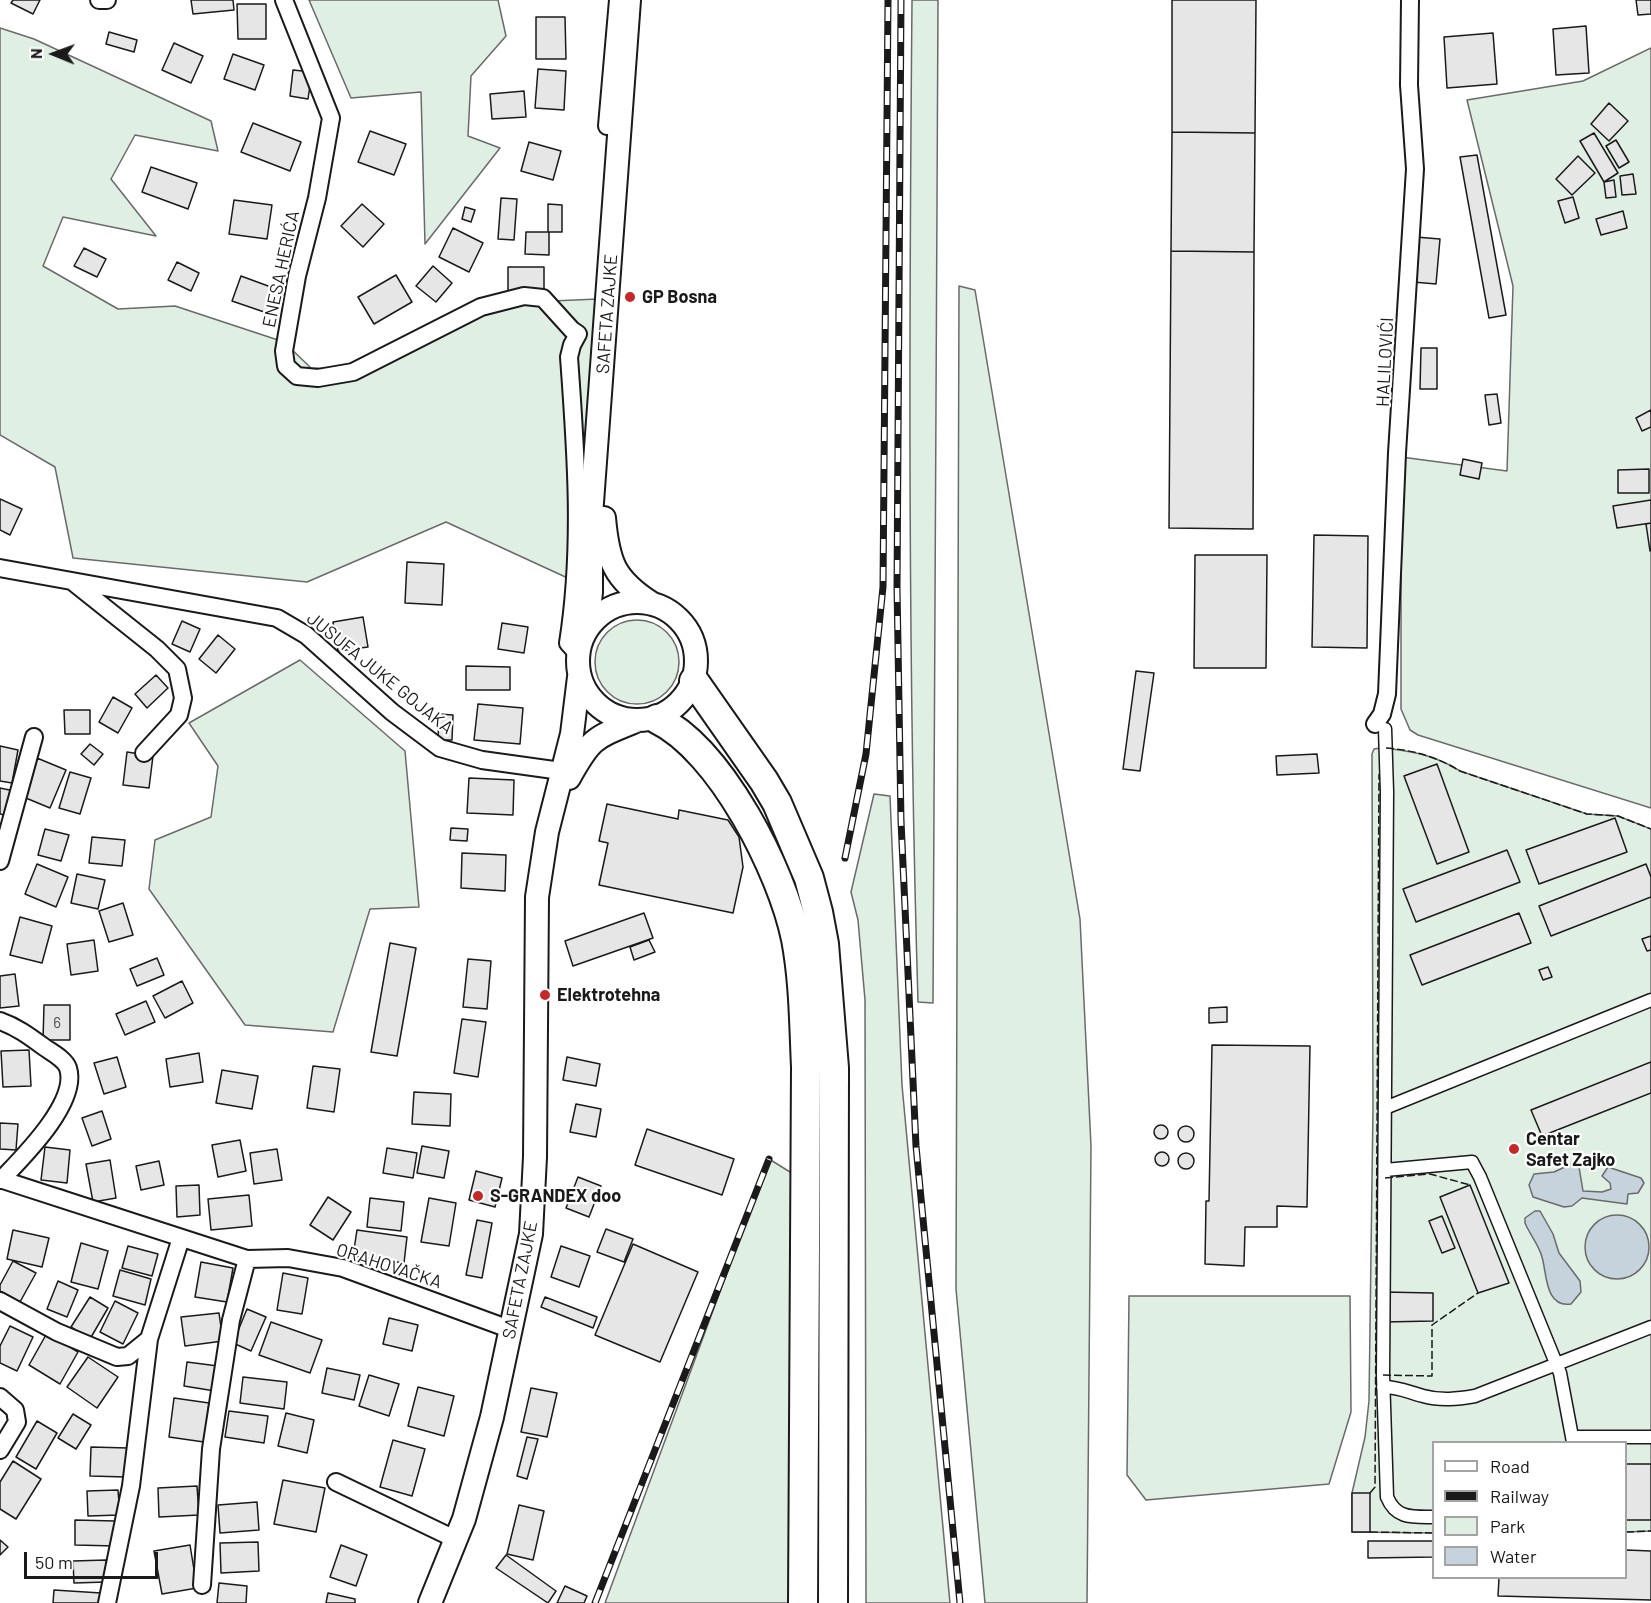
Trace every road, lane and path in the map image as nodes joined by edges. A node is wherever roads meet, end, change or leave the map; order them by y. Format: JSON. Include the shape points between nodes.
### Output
{"nodes":[{"id":1,"x":99,"y":0,"type":"edge"},
{"id":2,"x":107,"y":0,"type":"edge"},
{"id":3,"x":284,"y":0,"type":"edge"},
{"id":4,"x":618,"y":0,"type":"edge"},
{"id":5,"x":629,"y":0,"type":"edge"},
{"id":6,"x":640,"y":0,"type":"edge"},
{"id":7,"x":1410,"y":0,"type":"edge"},
{"id":8,"x":607,"y":126,"type":"dead end"},
{"id":9,"x":578,"y":334,"type":"junction"},
{"id":10,"x":605,"y":339,"type":"junction"},
{"id":11,"x":0,"y":568,"type":"edge"},
{"id":12,"x":70,"y":580,"type":"junction"},
{"id":13,"x":651,"y":603,"type":"junction"},
{"id":14,"x":587,"y":628,"type":"junction"},
{"id":15,"x":578,"y":654,"type":"junction"},
{"id":16,"x":579,"y":677,"type":"junction"},
{"id":17,"x":694,"y":681,"type":"junction"},
{"id":18,"x":647,"y":720,"type":"junction"},
{"id":19,"x":1380,"y":727,"type":"joint"},
{"id":20,"x":34,"y":737,"type":"dead end"},
{"id":21,"x":144,"y":753,"type":"dead end"},
{"id":22,"x":561,"y":771,"type":"junction"},
{"id":23,"x":555,"y":803,"type":"junction"},
{"id":24,"x":0,"y":861,"type":"edge"},
{"id":25,"x":1651,"y":1000,"type":"edge"},
{"id":26,"x":0,"y":1021,"type":"edge"},
{"id":27,"x":1385,"y":1108,"type":"junction"},
{"id":28,"x":1385,"y":1170,"type":"junction"},
{"id":29,"x":0,"y":1179,"type":"edge"},
{"id":30,"x":181,"y":1238,"type":"junction"},
{"id":31,"x":248,"y":1259,"type":"junction"},
{"id":32,"x":0,"y":1301,"type":"edge"},
{"id":33,"x":1651,"y":1327,"type":"edge"},
{"id":34,"x":512,"y":1330,"type":"junction"},
{"id":35,"x":149,"y":1339,"type":"junction"},
{"id":36,"x":1557,"y":1365,"type":"junction"},
{"id":37,"x":1383,"y":1387,"type":"junction"},
{"id":38,"x":0,"y":1397,"type":"edge"},
{"id":39,"x":1651,"y":1437,"type":"edge"},
{"id":40,"x":1572,"y":1440,"type":"edge"},
{"id":41,"x":0,"y":1450,"type":"edge"},
{"id":42,"x":336,"y":1482,"type":"dead end"},
{"id":43,"x":1432,"y":1517,"type":"edge"},
{"id":44,"x":457,"y":1540,"type":"junction"},
{"id":45,"x":202,"y":1585,"type":"dead end"},
{"id":46,"x":107,"y":1603,"type":"edge"},
{"id":47,"x":430,"y":1603,"type":"edge"},
{"id":48,"x":803,"y":1603,"type":"edge"},
{"id":49,"x":833,"y":1603,"type":"edge"}],
"edges":[{"from":1,"to":2,"type":"street"},
{"from":3,"to":9,"type":"street","name":"ENESA HERIĆA","via":[[332,118],[297,276],[284,351],[286,366],[297,376],[308,377],[353,372],[481,307],[524,296],[543,298]]},
{"from":4,"to":8,"type":"street"},
{"from":5,"to":10,"type":"main road","name":"SAFETA ZAJKE"},
{"from":6,"to":13,"type":"main road","name":"SAFETA ZAJKE","via":[[604,515],[606,545],[615,568],[628,588]]},
{"from":7,"to":19,"type":"street","name":"HALILOVIĆI","via":[[1409,85],[1415,170],[1387,694]]},
{"from":9,"to":10,"type":"street"},
{"from":9,"to":15,"type":"street","via":[[569,357],[577,456],[575,565],[568,643]]},
{"from":10,"to":14,"type":"main road","name":"SAFETA ZAJKE"},
{"from":11,"to":12,"type":"street","name":"JUSUFA JUKE GOJAKA"},
{"from":12,"to":21,"type":"street","via":[[177,669],[183,698],[179,716]]},
{"from":12,"to":22,"type":"street","name":"JUSUFA JUKE GOJAKA","via":[[277,618],[306,635],[440,748],[482,760]]},
{"from":13,"to":14,"type":"main road","name":"SAFETA ZAJKE","via":[[615,605]]},
{"from":13,"to":17,"type":"main road","name":"SAFETA ZAJKE","via":[[669,611],[689,633],[697,661]]},
{"from":14,"to":15,"type":"main road","name":"SAFETA ZAJKE"},
{"from":15,"to":16,"type":"main road","name":"SAFETA ZAJKE"},
{"from":16,"to":18,"type":"main road","name":"SAFETA ZAJKE","via":[[591,700],[611,715]]},
{"from":16,"to":22,"type":"main road","name":"SAFETA ZAJKE","via":[[572,734]]},
{"from":17,"to":18,"type":"main road","name":"SAFETA ZAJKE","via":[[686,696]]},
{"from":17,"to":49,"type":"highway","via":[[777,803],[809,878],[824,944],[834,1068]]},
{"from":18,"to":23,"type":"main road","name":"SAFETA ZAJKE","via":[[605,734],[587,746]]},
{"from":18,"to":48,"type":"highway","via":[[675,728],[689,739],[723,780],[741,808],[787,904],[796,940],[806,1067]]},
{"from":19,"to":27,"type":"street","via":[[1387,792]]},
{"from":20,"to":24,"type":"street"},
{"from":22,"to":23,"type":"main road","name":"SAFETA ZAJKE"},
{"from":23,"to":34,"type":"main road","name":"SAFETA ZAJKE","via":[[537,897],[534,1205]]},
{"from":25,"to":27,"type":"street"},
{"from":26,"to":29,"type":"street","via":[[17,1027],[65,1062],[69,1078],[66,1096],[39,1139]]},
{"from":27,"to":28,"type":"street"},
{"from":28,"to":36,"type":"street","via":[[1472,1162]]},
{"from":28,"to":37,"type":"street"},
{"from":29,"to":30,"type":"street","name":"ORAHOVAČKA"},
{"from":30,"to":31,"type":"street","name":"ORAHOVAČKA"},
{"from":30,"to":35,"type":"street"},
{"from":31,"to":34,"type":"street","name":"ORAHOVAČKA","via":[[288,1258],[343,1268]]},
{"from":31,"to":45,"type":"street","via":[[231,1320],[211,1449]]},
{"from":32,"to":35,"type":"street","via":[[57,1332],[117,1357],[128,1356]]},
{"from":33,"to":36,"type":"street"},
{"from":34,"to":44,"type":"main road","name":"SAFETA ZAJKE"},
{"from":35,"to":46,"type":"street","via":[[131,1486]]},
{"from":36,"to":37,"type":"street","via":[[1458,1399],[1431,1398],[1399,1387]]},
{"from":36,"to":40,"type":"street"},
{"from":37,"to":43,"type":"street","via":[[1387,1497],[1402,1516]]},
{"from":38,"to":41,"type":"street","via":[[15,1410],[17,1422]]},
{"from":39,"to":40,"type":"street"},
{"from":42,"to":44,"type":"street"},
{"from":44,"to":47,"type":"main road","name":"SAFETA ZAJKE"}]}
